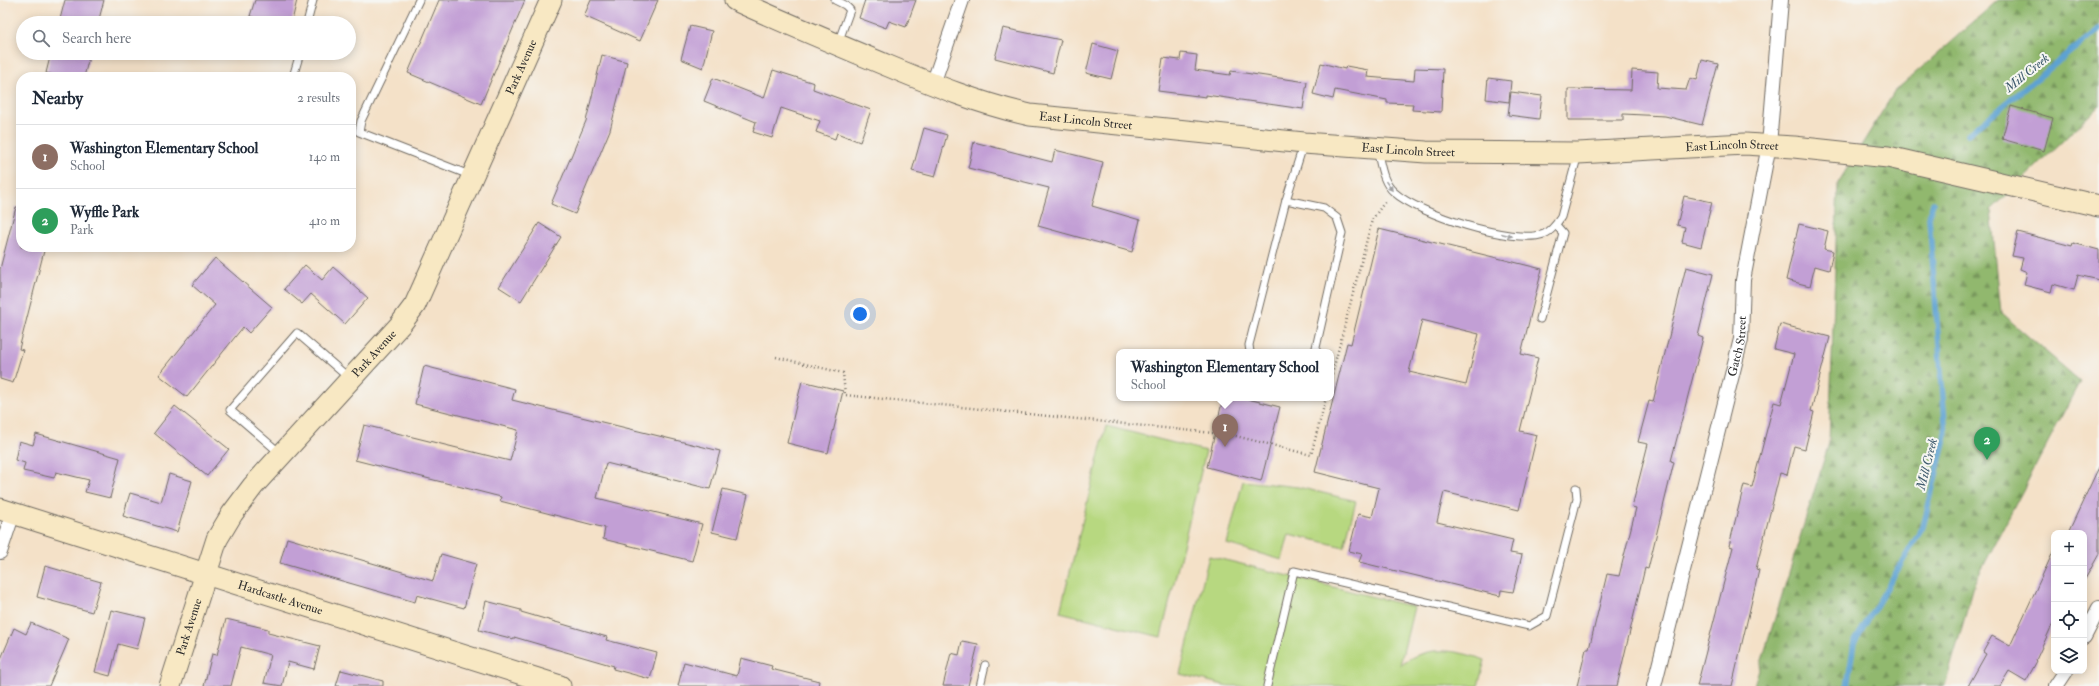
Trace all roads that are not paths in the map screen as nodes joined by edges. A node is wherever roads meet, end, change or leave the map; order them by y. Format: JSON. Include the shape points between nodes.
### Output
{"nodes":[{"id":1,"x":313,"y":0,"type":"edge"},
{"id":2,"x":419,"y":0,"type":"edge"},
{"id":3,"x":551,"y":0,"type":"edge"},
{"id":4,"x":735,"y":0,"type":"edge"},
{"id":5,"x":834,"y":0,"type":"edge"},
{"id":6,"x":962,"y":0,"type":"edge"},
{"id":7,"x":1781,"y":0,"type":"edge"},
{"id":8,"x":309,"y":16,"type":"edge"},
{"id":9,"x":837,"y":45,"type":"junction"},
{"id":10,"x":298,"y":60,"type":"edge"},
{"id":11,"x":294,"y":72,"type":"edge"},
{"id":12,"x":933,"y":84,"type":"junction"},
{"id":13,"x":1304,"y":143,"type":"junction"},
{"id":14,"x":1769,"y":145,"type":"junction"},
{"id":15,"x":1377,"y":150,"type":"junction"},
{"id":16,"x":1578,"y":153,"type":"junction"},
{"id":17,"x":473,"y":176,"type":"junction"},
{"id":18,"x":1286,"y":200,"type":"junction"},
{"id":19,"x":2099,"y":206,"type":"edge"},
{"id":20,"x":1556,"y":225,"type":"junction"},
{"id":21,"x":1540,"y":319,"type":"dead end"},
{"id":22,"x":1250,"y":349,"type":"edge"},
{"id":23,"x":1316,"y":349,"type":"edge"},
{"id":24,"x":351,"y":379,"type":"junction"},
{"id":25,"x":282,"y":455,"type":"junction"},
{"id":26,"x":1576,"y":488,"type":"dead end"},
{"id":27,"x":6,"y":511,"type":"edge"},
{"id":28,"x":0,"y":552,"type":"edge"},
{"id":29,"x":205,"y":576,"type":"junction"},
{"id":30,"x":2099,"y":608,"type":"edge"},
{"id":31,"x":2087,"y":631,"type":"edge"},
{"id":32,"x":985,"y":665,"type":"dead end"},
{"id":33,"x":2064,"y":674,"type":"edge"},
{"id":34,"x":170,"y":686,"type":"edge"},
{"id":35,"x":560,"y":686,"type":"edge"},
{"id":36,"x":980,"y":686,"type":"edge"},
{"id":37,"x":1268,"y":686,"type":"edge"},
{"id":38,"x":1654,"y":686,"type":"edge"},
{"id":39,"x":2056,"y":686,"type":"edge"}],
"edges":[{"from":1,"to":8,"type":"lane"},
{"from":2,"to":17,"type":"lane","via":[[361,121],[359,132]]},
{"from":3,"to":17,"type":"street","name":"Park Avenue"},
{"from":4,"to":9,"type":"street","name":"East Lincoln Street","via":[[760,8]]},
{"from":5,"to":9,"type":"lane","via":[[850,10]]},
{"from":6,"to":12,"type":"street"},
{"from":7,"to":14,"type":"street","name":"Gatch Street"},
{"from":9,"to":12,"type":"street","name":"East Lincoln Street"},
{"from":10,"to":11,"type":"lane"},
{"from":12,"to":13,"type":"street","name":"East Lincoln Street","via":[[994,107],[1030,115]]},
{"from":13,"to":15,"type":"street","name":"East Lincoln Street"},
{"from":13,"to":18,"type":"lane"},
{"from":14,"to":16,"type":"street","name":"East Lincoln Street","via":[[1745,144]]},
{"from":14,"to":19,"type":"street","name":"East Lincoln Street","via":[[1888,157]]},
{"from":14,"to":38,"type":"street","name":"Gatch Street","via":[[1743,280],[1741,339]]},
{"from":15,"to":16,"type":"street","name":"East Lincoln Street"},
{"from":15,"to":20,"type":"lane","one_way":true,"via":[[1385,181],[1393,191],[1410,204],[1448,220],[1515,236],[1532,237],[1546,233]]},
{"from":16,"to":20,"type":"lane","via":[[1562,213]]},
{"from":17,"to":24,"type":"street","name":"Park Avenue","via":[[415,305],[400,326]]},
{"from":18,"to":22,"type":"lane"},
{"from":18,"to":23,"type":"lane","via":[[1324,208],[1337,218],[1342,233]]},
{"from":20,"to":21,"type":"lane","via":[[1563,233]]},
{"from":24,"to":25,"type":"street","name":"Park Avenue"},
{"from":24,"to":25,"type":"lane","via":[[297,333],[230,410]]},
{"from":25,"to":29,"type":"street","name":"Park Avenue","via":[[232,514],[217,540]]},
{"from":26,"to":37,"type":"lane","via":[[1577,498],[1547,616],[1529,626],[1294,571]]},
{"from":27,"to":28,"type":"street"},
{"from":27,"to":29,"type":"street","name":"Hardcastle Avenue"},
{"from":29,"to":34,"type":"street","name":"Park Avenue"},
{"from":29,"to":35,"type":"street","name":"Hardcastle Avenue"},
{"from":30,"to":31,"type":"street"},
{"from":32,"to":36,"type":"lane"},
{"from":33,"to":39,"type":"street"}]}
